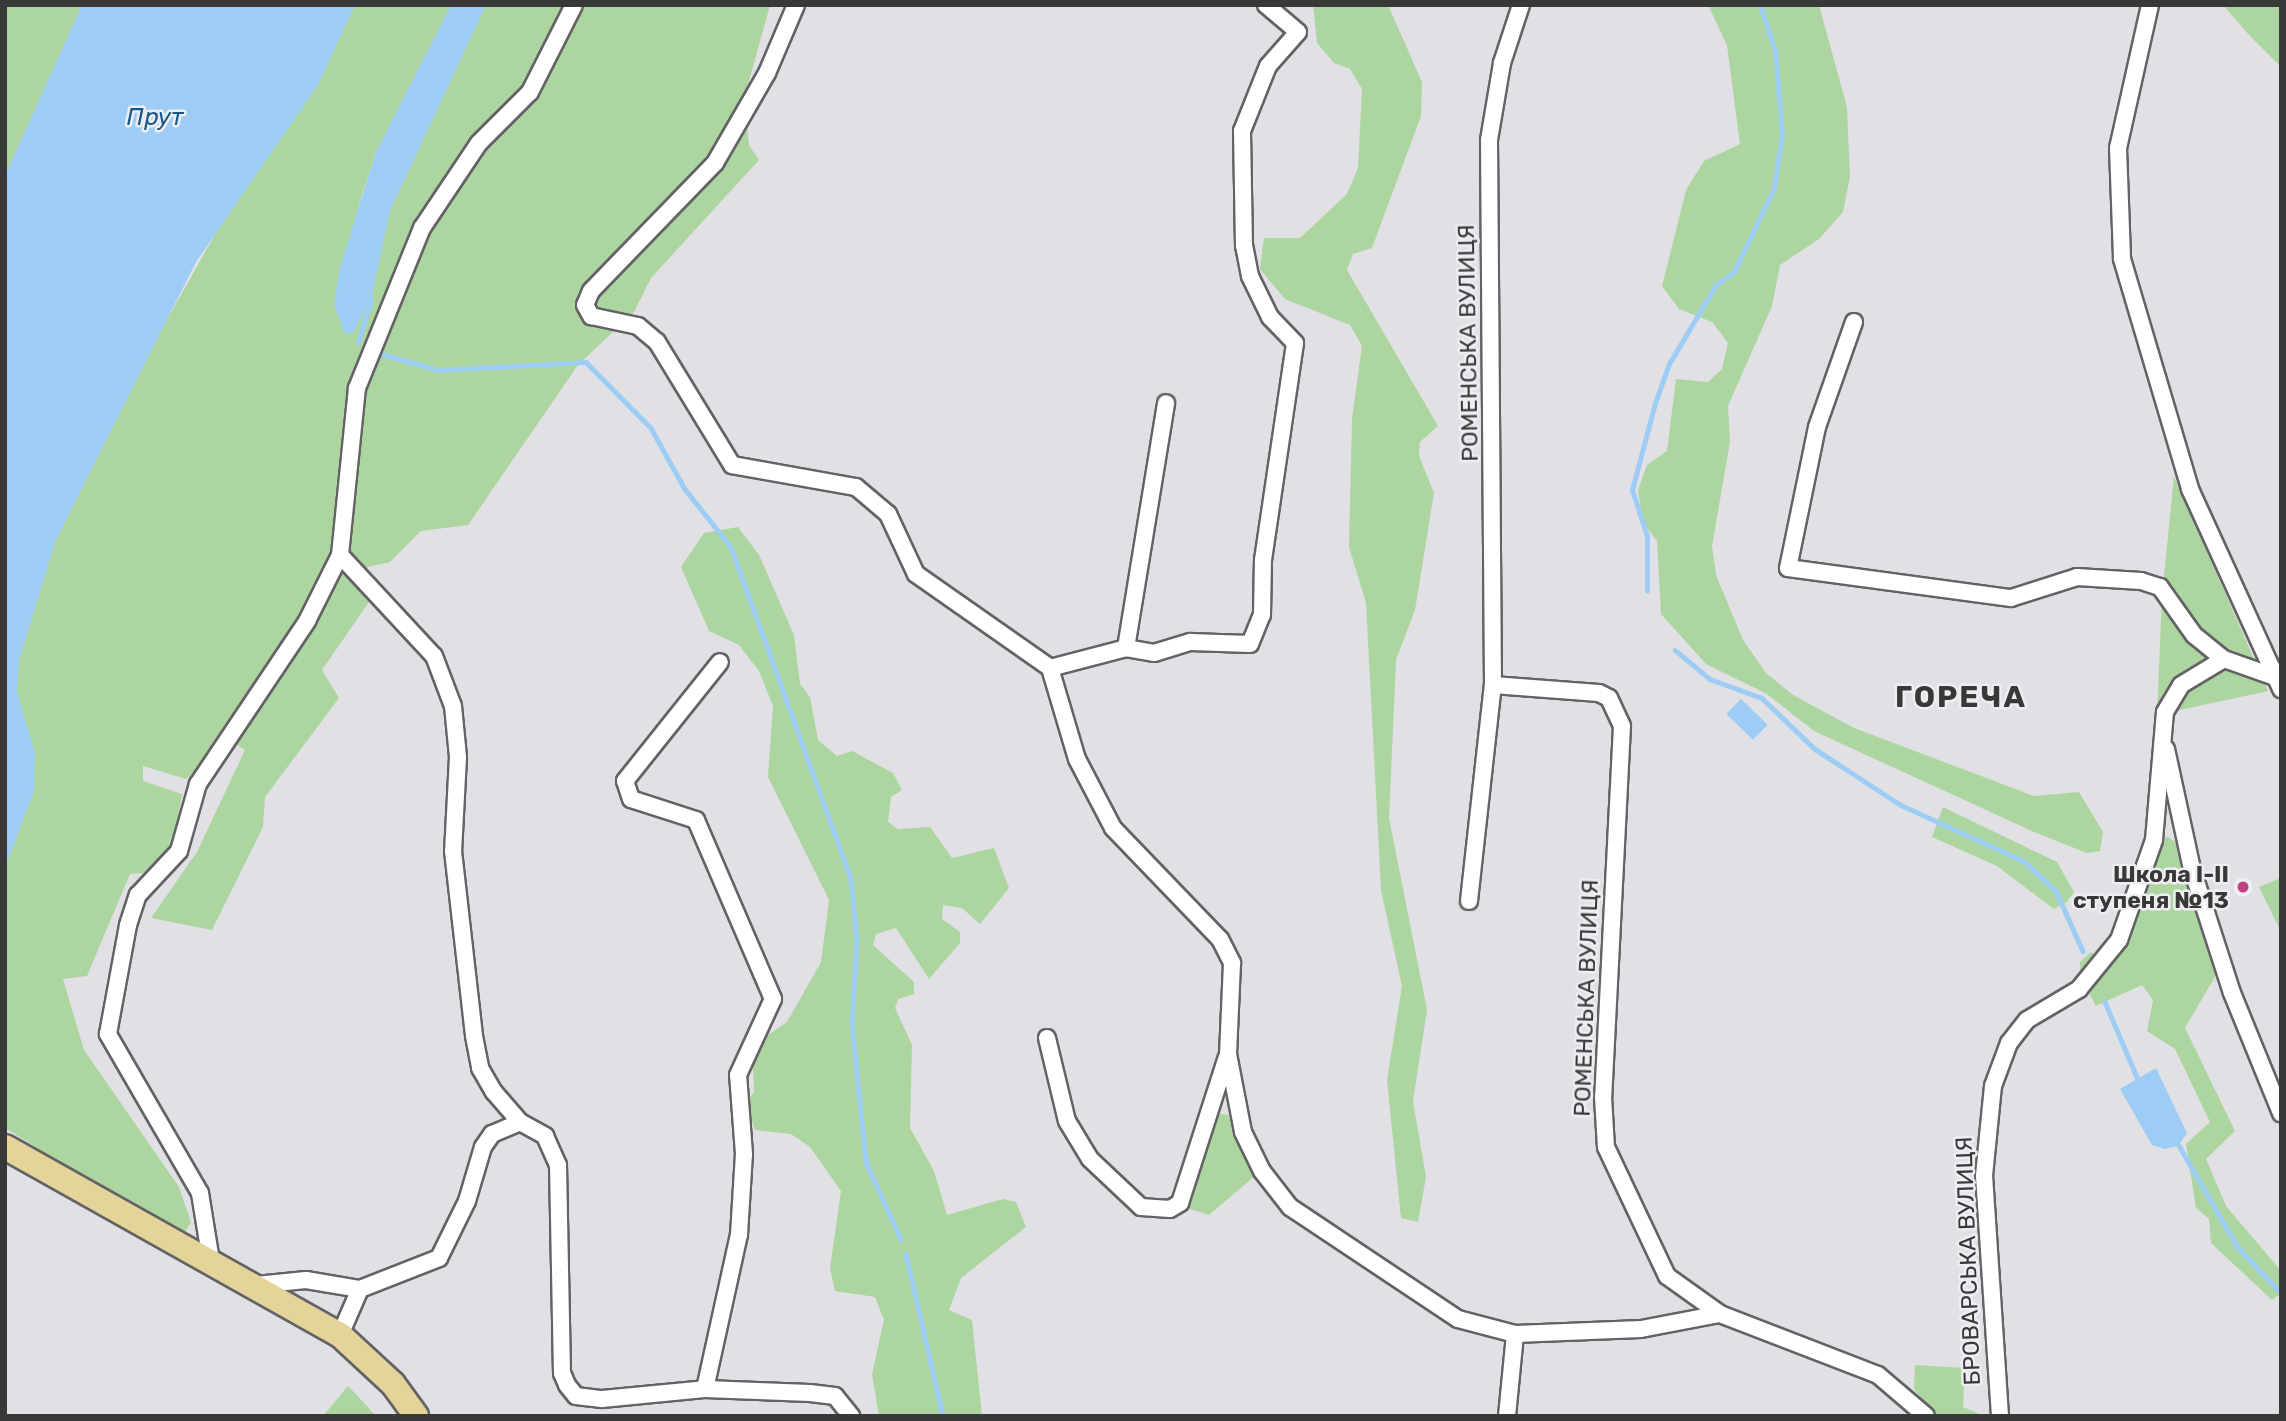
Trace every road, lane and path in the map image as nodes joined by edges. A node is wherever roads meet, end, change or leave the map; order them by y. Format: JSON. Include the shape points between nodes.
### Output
{"nodes":[{"id":1,"x":574,"y":5,"type":"edge"},
{"id":2,"x":796,"y":5,"type":"edge"},
{"id":3,"x":1266,"y":5,"type":"edge"},
{"id":4,"x":1521,"y":5,"type":"edge"},
{"id":5,"x":2150,"y":5,"type":"edge"},
{"id":6,"x":1854,"y":322,"type":"dead end"},
{"id":7,"x":1166,"y":403,"type":"dead end"},
{"id":8,"x":340,"y":555,"type":"junction"},
{"id":9,"x":1126,"y":648,"type":"junction"},
{"id":10,"x":2224,"y":659,"type":"junction"},
{"id":11,"x":720,"y":662,"type":"dead end"},
{"id":12,"x":1050,"y":668,"type":"junction"},
{"id":13,"x":2279,"y":679,"type":"edge"},
{"id":14,"x":1493,"y":685,"type":"junction"},
{"id":15,"x":2163,"y":733,"type":"junction"},
{"id":16,"x":1469,"y":901,"type":"dead end"},
{"id":17,"x":1047,"y":1038,"type":"dead end"},
{"id":18,"x":1228,"y":1054,"type":"junction"},
{"id":19,"x":2281,"y":1113,"type":"edge"},
{"id":20,"x":520,"y":1122,"type":"junction"},
{"id":21,"x":5,"y":1147,"type":"edge"},
{"id":22,"x":211,"y":1261,"type":"junction"},
{"id":23,"x":256,"y":1285,"type":"junction"},
{"id":24,"x":360,"y":1289,"type":"junction"},
{"id":25,"x":1720,"y":1314,"type":"junction"},
{"id":26,"x":1515,"y":1334,"type":"junction"},
{"id":27,"x":340,"y":1335,"type":"junction"},
{"id":28,"x":705,"y":1389,"type":"junction"},
{"id":29,"x":848,"y":1410,"type":"edge"},
{"id":30,"x":416,"y":1416,"type":"edge"},
{"id":31,"x":1507,"y":1416,"type":"edge"},
{"id":32,"x":1926,"y":1416,"type":"edge"},
{"id":33,"x":2000,"y":1416,"type":"edge"}],
"edges":[{"from":1,"to":8,"type":"street","via":[[530,92],[479,143],[422,228],[357,388]]},
{"from":2,"to":12,"type":"street","via":[[767,73],[715,163],[591,291],[585,305],[591,316],[638,326],[657,342],[732,465],[856,487],[888,514],[916,573]]},
{"from":3,"to":9,"type":"street","via":[[1298,32],[1268,66],[1242,131],[1244,246],[1250,275],[1270,317],[1295,343],[1263,560],[1262,615],[1250,644],[1190,642],[1154,653]]},
{"from":4,"to":14,"type":"street","name":"РОМЕНСЬКА ВУЛИЦЯ","via":[[1502,64],[1489,140]]},
{"from":5,"to":13,"type":"street","via":[[2118,148],[2122,259],[2190,489]]},
{"from":6,"to":10,"type":"street","via":[[1817,427],[1788,568],[2011,598],[2077,577],[2141,581],[2160,587],[2194,635]]},
{"from":7,"to":9,"type":"street"},
{"from":8,"to":20,"type":"street","via":[[434,656],[453,705],[458,757],[453,851],[474,1036],[480,1068]]},
{"from":8,"to":22,"type":"street","via":[[307,621],[198,783],[178,851],[138,895],[108,1034],[200,1193]]},
{"from":9,"to":12,"type":"street"},
{"from":10,"to":13,"type":"street"},
{"from":10,"to":15,"type":"street","name":"БРОВАРСЬКА ВУЛИЦЯ","via":[[2181,685],[2165,712]]},
{"from":11,"to":28,"type":"street","via":[[625,781],[631,799],[696,820],[773,999],[738,1075],[744,1154],[739,1235]]},
{"from":12,"to":18,"type":"street","via":[[1077,759],[1113,828],[1220,939],[1232,963]]},
{"from":14,"to":16,"type":"street","name":"РОМЕНСЬКА ВУЛИЦЯ"},
{"from":14,"to":25,"type":"street","name":"РОМЕНСЬКА ВУЛИЦЯ","via":[[1599,693],[1609,698],[1622,726],[1603,1097],[1606,1147],[1667,1276]]},
{"from":15,"to":19,"type":"street","via":[[2196,881]]},
{"from":15,"to":33,"type":"street","name":"БРОВАРСЬКА ВУЛИЦЯ","via":[[2154,839],[2119,940],[2079,989],[2027,1020],[2009,1043],[1993,1086],[1984,1176]]},
{"from":17,"to":18,"type":"street","via":[[1067,1121],[1090,1159],[1141,1207],[1160,1209],[1180,1203]]},
{"from":18,"to":26,"type":"street","via":[[1243,1132],[1262,1171],[1290,1207],[1458,1319]]},
{"from":20,"to":24,"type":"street","via":[[492,1134],[483,1147],[458,1223],[439,1258]]},
{"from":20,"to":28,"type":"street","via":[[545,1136],[558,1165],[562,1373],[567,1385],[576,1396],[601,1399]]},
{"from":21,"to":22,"type":"main road"},
{"from":22,"to":23,"type":"main road"},
{"from":23,"to":24,"type":"street","via":[[306,1280]]},
{"from":23,"to":27,"type":"main road"},
{"from":24,"to":27,"type":"street"},
{"from":25,"to":26,"type":"street","via":[[1641,1329]]},
{"from":25,"to":32,"type":"street","name":"РОМЕНСЬКА ВУЛИЦЯ","via":[[1878,1375]]},
{"from":26,"to":31,"type":"street"},
{"from":27,"to":30,"type":"main road","via":[[393,1384]]},
{"from":28,"to":29,"type":"street","via":[[810,1393]]}]}
